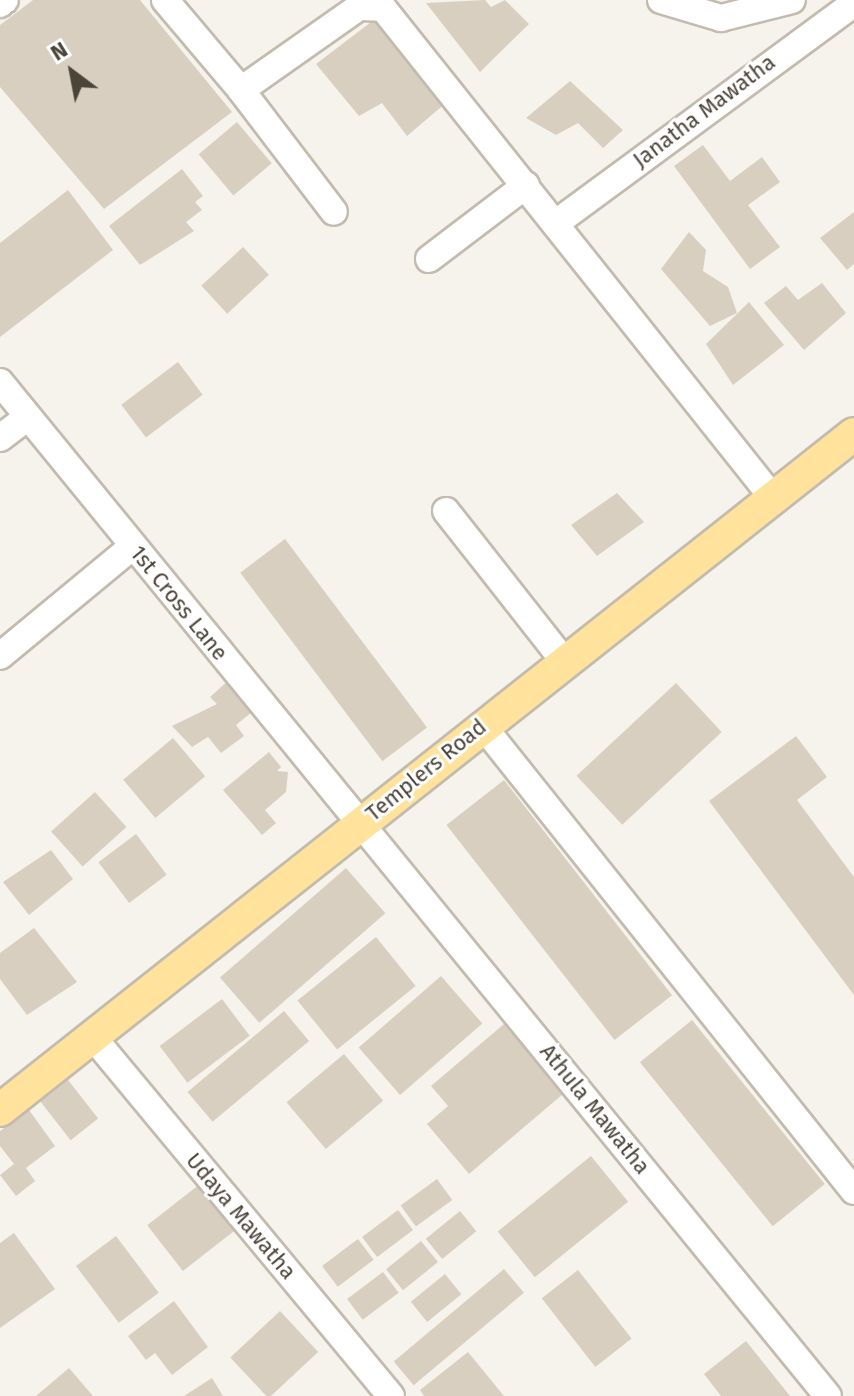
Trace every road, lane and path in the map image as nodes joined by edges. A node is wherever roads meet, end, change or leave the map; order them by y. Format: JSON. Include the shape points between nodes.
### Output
{"nodes":[{"id":1,"x":165,"y":0,"type":"edge"},
{"id":2,"x":661,"y":0,"type":"edge"},
{"id":3,"x":792,"y":0,"type":"edge"},
{"id":4,"x":801,"y":0,"type":"edge"},
{"id":5,"x":845,"y":7,"type":"edge"},
{"id":6,"x":716,"y":9,"type":"edge"},
{"id":7,"x":241,"y":90,"type":"junction"},
{"id":8,"x":526,"y":185,"type":"junction"},
{"id":9,"x":334,"y":212,"type":"dead end"},
{"id":10,"x":556,"y":223,"type":"junction"},
{"id":11,"x":429,"y":259,"type":"dead end"},
{"id":12,"x":0,"y":382,"type":"edge"},
{"id":13,"x":28,"y":417,"type":"junction"},
{"id":14,"x":0,"y":438,"type":"edge"},
{"id":15,"x":850,"y":441,"type":"edge"},
{"id":16,"x":773,"y":498,"type":"junction"},
{"id":17,"x":446,"y":511,"type":"dead end"},
{"id":18,"x":133,"y":546,"type":"junction"},
{"id":19,"x":0,"y":656,"type":"edge"},
{"id":20,"x":564,"y":661,"type":"junction"},
{"id":21,"x":482,"y":725,"type":"junction"},
{"id":22,"x":359,"y":824,"type":"junction"},
{"id":23,"x":92,"y":1036,"type":"junction"},
{"id":24,"x":0,"y":1110,"type":"edge"},
{"id":25,"x":854,"y":1191,"type":"edge"},
{"id":26,"x":391,"y":1396,"type":"edge"},
{"id":27,"x":828,"y":1396,"type":"edge"}],
"edges":[{"from":1,"to":7,"type":"street"},
{"from":2,"to":6,"type":"street"},
{"from":3,"to":6,"type":"street"},
{"from":4,"to":5,"type":"street"},
{"from":5,"to":10,"type":"street","name":"Janatha Mawatha"},
{"from":7,"to":8,"type":"street","via":[[359,7],[383,8]]},
{"from":7,"to":9,"type":"street"},
{"from":8,"to":10,"type":"street"},
{"from":8,"to":11,"type":"street"},
{"from":10,"to":16,"type":"street"},
{"from":12,"to":13,"type":"street","name":"1st Cross Lane"},
{"from":13,"to":14,"type":"street"},
{"from":13,"to":18,"type":"street","name":"1st Cross Lane"},
{"from":15,"to":16,"type":"main road","name":"Templers Road"},
{"from":16,"to":20,"type":"main road","name":"Templers Road"},
{"from":17,"to":20,"type":"street"},
{"from":18,"to":19,"type":"street"},
{"from":18,"to":22,"type":"street","name":"1st Cross Lane"},
{"from":20,"to":21,"type":"main road","name":"Templers Road"},
{"from":21,"to":22,"type":"main road","name":"Templers Road"},
{"from":21,"to":25,"type":"street"},
{"from":22,"to":23,"type":"main road","name":"Templers Road"},
{"from":22,"to":27,"type":"street","name":"Athula Mawatha"},
{"from":23,"to":24,"type":"main road","name":"Templers Road"},
{"from":23,"to":26,"type":"street","name":"Udaya Mawatha"}]}
